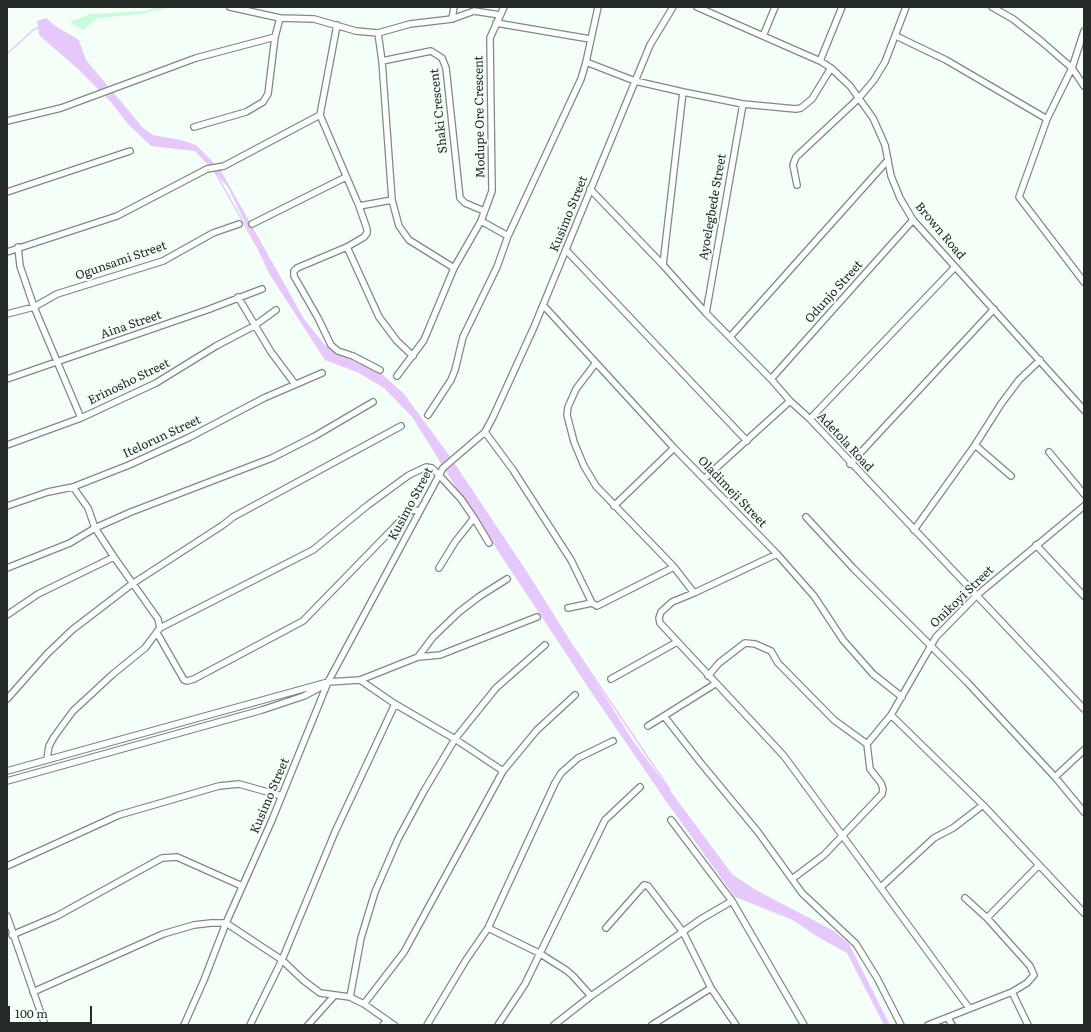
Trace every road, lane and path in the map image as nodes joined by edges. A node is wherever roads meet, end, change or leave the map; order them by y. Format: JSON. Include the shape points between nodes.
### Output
{"nodes":[{"id":1,"x":230,"y":7,"type":"edge"},
{"id":2,"x":454,"y":7,"type":"edge"},
{"id":3,"x":504,"y":7,"type":"edge"},
{"id":4,"x":598,"y":7,"type":"edge"},
{"id":5,"x":674,"y":7,"type":"edge"},
{"id":6,"x":697,"y":7,"type":"edge"},
{"id":7,"x":775,"y":7,"type":"edge"},
{"id":8,"x":842,"y":7,"type":"edge"},
{"id":9,"x":906,"y":7,"type":"edge"},
{"id":10,"x":992,"y":7,"type":"edge"},
{"id":11,"x":500,"y":15,"type":"junction"},
{"id":12,"x":280,"y":18,"type":"junction"},
{"id":13,"x":452,"y":19,"type":"junction"},
{"id":14,"x":496,"y":23,"type":"junction"},
{"id":15,"x":337,"y":25,"type":"junction"},
{"id":16,"x":1084,"y":31,"type":"edge"},
{"id":17,"x":378,"y":33,"type":"junction"},
{"id":18,"x":763,"y":36,"type":"junction"},
{"id":19,"x":896,"y":36,"type":"junction"},
{"id":20,"x":275,"y":37,"type":"junction"},
{"id":21,"x":590,"y":40,"type":"junction"},
{"id":22,"x":820,"y":61,"type":"junction"},
{"id":23,"x":382,"y":62,"type":"junction"},
{"id":24,"x":586,"y":62,"type":"junction"},
{"id":25,"x":831,"y":68,"type":"junction"},
{"id":26,"x":1072,"y":68,"type":"junction"},
{"id":27,"x":635,"y":81,"type":"junction"},
{"id":28,"x":1084,"y":86,"type":"edge"},
{"id":29,"x":683,"y":92,"type":"junction"},
{"id":30,"x":859,"y":98,"type":"junction"},
{"id":31,"x":742,"y":104,"type":"junction"},
{"id":32,"x":320,"y":114,"type":"junction"},
{"id":33,"x":1047,"y":119,"type":"junction"},
{"id":34,"x":7,"y":121,"type":"edge"},
{"id":35,"x":194,"y":127,"type":"dead end"},
{"id":36,"x":130,"y":151,"type":"dead end"},
{"id":37,"x":888,"y":160,"type":"junction"},
{"id":38,"x":346,"y":177,"type":"junction"},
{"id":39,"x":797,"y":185,"type":"dead end"},
{"id":40,"x":590,"y":189,"type":"junction"},
{"id":41,"x":7,"y":192,"type":"edge"},
{"id":42,"x":392,"y":200,"type":"junction"},
{"id":43,"x":360,"y":206,"type":"junction"},
{"id":44,"x":484,"y":211,"type":"junction"},
{"id":45,"x":913,"y":220,"type":"junction"},
{"id":46,"x":481,"y":221,"type":"junction"},
{"id":47,"x":239,"y":224,"type":"dead end"},
{"id":48,"x":252,"y":224,"type":"dead end"},
{"id":49,"x":508,"y":236,"type":"junction"},
{"id":50,"x":18,"y":247,"type":"junction"},
{"id":51,"x":347,"y":247,"type":"junction"},
{"id":52,"x":566,"y":250,"type":"junction"},
{"id":53,"x":7,"y":252,"type":"edge"},
{"id":54,"x":663,"y":265,"type":"junction"},
{"id":55,"x":955,"y":267,"type":"junction"},
{"id":56,"x":454,"y":268,"type":"junction"},
{"id":57,"x":1084,"y":282,"type":"edge"},
{"id":58,"x":262,"y":289,"type":"dead end"},
{"id":59,"x":238,"y":297,"type":"junction"},
{"id":60,"x":543,"y":305,"type":"junction"},
{"id":61,"x":34,"y":307,"type":"junction"},
{"id":62,"x":994,"y":309,"type":"junction"},
{"id":63,"x":276,"y":310,"type":"dead end"},
{"id":64,"x":706,"y":313,"type":"junction"},
{"id":65,"x":7,"y":314,"type":"edge"},
{"id":66,"x":254,"y":326,"type":"junction"},
{"id":67,"x":730,"y":337,"type":"junction"},
{"id":68,"x":412,"y":356,"type":"junction"},
{"id":69,"x":1040,"y":360,"type":"junction"},
{"id":70,"x":57,"y":362,"type":"junction"},
{"id":71,"x":595,"y":364,"type":"junction"},
{"id":72,"x":380,"y":370,"type":"dead end"},
{"id":73,"x":322,"y":373,"type":"dead end"},
{"id":74,"x":396,"y":376,"type":"dead end"},
{"id":75,"x":7,"y":379,"type":"edge"},
{"id":76,"x":771,"y":379,"type":"junction"},
{"id":77,"x":295,"y":384,"type":"junction"},
{"id":78,"x":790,"y":401,"type":"junction"},
{"id":79,"x":373,"y":402,"type":"dead end"},
{"id":80,"x":1084,"y":410,"type":"edge"},
{"id":81,"x":428,"y":414,"type":"dead end"},
{"id":82,"x":81,"y":418,"type":"junction"},
{"id":83,"x":810,"y":419,"type":"junction"},
{"id":84,"x":401,"y":426,"type":"dead end"},
{"id":85,"x":485,"y":432,"type":"junction"},
{"id":86,"x":747,"y":440,"type":"junction"},
{"id":87,"x":7,"y":445,"type":"edge"},
{"id":88,"x":975,"y":445,"type":"junction"},
{"id":89,"x":674,"y":448,"type":"junction"},
{"id":90,"x":1049,"y":452,"type":"dead end"},
{"id":91,"x":850,"y":464,"type":"junction"},
{"id":92,"x":439,"y":475,"type":"junction"},
{"id":93,"x":1011,"y":476,"type":"dead end"},
{"id":94,"x":704,"y":479,"type":"junction"},
{"id":95,"x":73,"y":487,"type":"junction"},
{"id":96,"x":1084,"y":494,"type":"edge"},
{"id":97,"x":7,"y":506,"type":"edge"},
{"id":98,"x":614,"y":506,"type":"junction"},
{"id":99,"x":1084,"y":506,"type":"edge"},
{"id":100,"x":420,"y":511,"type":"junction"},
{"id":101,"x":806,"y":517,"type":"dead end"},
{"id":102,"x":474,"y":518,"type":"junction"},
{"id":103,"x":96,"y":528,"type":"junction"},
{"id":104,"x":914,"y":530,"type":"junction"},
{"id":105,"x":489,"y":543,"type":"dead end"},
{"id":106,"x":1036,"y":545,"type":"junction"},
{"id":107,"x":777,"y":554,"type":"junction"},
{"id":108,"x":114,"y":557,"type":"junction"},
{"id":109,"x":674,"y":567,"type":"junction"},
{"id":110,"x":7,"y":568,"type":"edge"},
{"id":111,"x":440,"y":568,"type":"dead end"},
{"id":112,"x":507,"y":579,"type":"dead end"},
{"id":113,"x":132,"y":584,"type":"junction"},
{"id":114,"x":694,"y":593,"type":"junction"},
{"id":115,"x":976,"y":596,"type":"junction"},
{"id":116,"x":1084,"y":596,"type":"edge"},
{"id":117,"x":592,"y":603,"type":"junction"},
{"id":118,"x":568,"y":608,"type":"dead end"},
{"id":119,"x":7,"y":615,"type":"edge"},
{"id":120,"x":537,"y":616,"type":"dead end"},
{"id":121,"x":158,"y":630,"type":"junction"},
{"id":122,"x":677,"y":642,"type":"junction"},
{"id":123,"x":545,"y":645,"type":"dead end"},
{"id":124,"x":932,"y":645,"type":"junction"},
{"id":125,"x":418,"y":657,"type":"junction"},
{"id":126,"x":708,"y":676,"type":"junction"},
{"id":127,"x":611,"y":679,"type":"dead end"},
{"id":128,"x":360,"y":680,"type":"junction"},
{"id":129,"x":328,"y":682,"type":"junction"},
{"id":130,"x":715,"y":684,"type":"junction"},
{"id":131,"x":575,"y":695,"type":"dead end"},
{"id":132,"x":902,"y":697,"type":"junction"},
{"id":133,"x":7,"y":699,"type":"edge"},
{"id":134,"x":395,"y":704,"type":"junction"},
{"id":135,"x":1084,"y":709,"type":"edge"},
{"id":136,"x":891,"y":715,"type":"junction"},
{"id":137,"x":664,"y":716,"type":"junction"},
{"id":138,"x":648,"y":726,"type":"dead end"},
{"id":139,"x":455,"y":739,"type":"junction"},
{"id":140,"x":614,"y":741,"type":"dead end"},
{"id":141,"x":867,"y":744,"type":"junction"},
{"id":142,"x":1084,"y":750,"type":"edge"},
{"id":143,"x":47,"y":759,"type":"junction"},
{"id":144,"x":7,"y":771,"type":"edge"},
{"id":145,"x":503,"y":771,"type":"junction"},
{"id":146,"x":1055,"y":777,"type":"junction"},
{"id":147,"x":7,"y":782,"type":"edge"},
{"id":148,"x":640,"y":787,"type":"dead end"},
{"id":149,"x":282,"y":796,"type":"junction"},
{"id":150,"x":983,"y":805,"type":"junction"},
{"id":151,"x":1084,"y":812,"type":"edge"},
{"id":152,"x":671,"y":820,"type":"dead end"},
{"id":153,"x":841,"y":835,"type":"junction"},
{"id":154,"x":7,"y":866,"type":"edge"},
{"id":155,"x":1038,"y":866,"type":"junction"},
{"id":156,"x":792,"y":879,"type":"junction"},
{"id":157,"x":242,"y":886,"type":"junction"},
{"id":158,"x":882,"y":887,"type":"junction"},
{"id":159,"x":966,"y":898,"type":"dead end"},
{"id":160,"x":732,"y":901,"type":"junction"},
{"id":161,"x":1084,"y":913,"type":"edge"},
{"id":162,"x":7,"y":916,"type":"edge"},
{"id":163,"x":987,"y":918,"type":"junction"},
{"id":164,"x":226,"y":923,"type":"junction"},
{"id":165,"x":488,"y":928,"type":"junction"},
{"id":166,"x":606,"y":928,"type":"dead end"},
{"id":167,"x":683,"y":932,"type":"junction"},
{"id":168,"x":12,"y":935,"type":"junction"},
{"id":169,"x":539,"y":953,"type":"junction"},
{"id":170,"x":282,"y":960,"type":"junction"},
{"id":171,"x":711,"y":988,"type":"junction"},
{"id":172,"x":33,"y":992,"type":"junction"},
{"id":173,"x":1012,"y":992,"type":"junction"},
{"id":174,"x":334,"y":996,"type":"junction"},
{"id":175,"x":591,"y":996,"type":"junction"},
{"id":176,"x":350,"y":997,"type":"junction"},
{"id":177,"x":364,"y":1004,"type":"junction"},
{"id":178,"x":969,"y":1008,"type":"junction"},
{"id":179,"x":948,"y":1018,"type":"junction"},
{"id":180,"x":385,"y":1023,"type":"edge"},
{"id":181,"x":502,"y":1023,"type":"edge"},
{"id":182,"x":45,"y":1025,"type":"edge"},
{"id":183,"x":184,"y":1025,"type":"edge"},
{"id":184,"x":250,"y":1025,"type":"edge"},
{"id":185,"x":308,"y":1025,"type":"edge"},
{"id":186,"x":394,"y":1025,"type":"edge"},
{"id":187,"x":427,"y":1025,"type":"edge"},
{"id":188,"x":554,"y":1025,"type":"edge"},
{"id":189,"x":652,"y":1025,"type":"edge"},
{"id":190,"x":736,"y":1025,"type":"edge"},
{"id":191,"x":804,"y":1025,"type":"edge"},
{"id":192,"x":901,"y":1025,"type":"edge"},
{"id":193,"x":928,"y":1025,"type":"edge"},
{"id":194,"x":952,"y":1025,"type":"edge"},
{"id":195,"x":1028,"y":1025,"type":"edge"}],
"edges":[{"from":1,"to":12,"type":"street"},
{"from":2,"to":13,"type":"street"},
{"from":3,"to":11,"type":"street","name":"Modupe Ore Crescent"},
{"from":4,"to":21,"type":"street"},
{"from":5,"to":27,"type":"street","name":"Kusimo Street","via":[[650,46]]},
{"from":6,"to":18,"type":"street","name":"Brown Road"},
{"from":7,"to":18,"type":"street"},
{"from":8,"to":22,"type":"street"},
{"from":9,"to":19,"type":"street"},
{"from":10,"to":26,"type":"street","via":[[1013,19]]},
{"from":11,"to":13,"type":"street","via":[[474,10]]},
{"from":11,"to":14,"type":"street","name":"Modupe Ore Crescent"},
{"from":12,"to":15,"type":"street","via":[[314,19]]},
{"from":12,"to":20,"type":"street"},
{"from":13,"to":17,"type":"street","via":[[410,24]]},
{"from":14,"to":21,"type":"street"},
{"from":14,"to":44,"type":"street","name":"Modupe Ore Crescent","via":[[490,38],[492,191]]},
{"from":15,"to":17,"type":"street","via":[[356,31]]},
{"from":15,"to":32,"type":"street"},
{"from":16,"to":26,"type":"street"},
{"from":17,"to":23,"type":"street"},
{"from":18,"to":22,"type":"street","name":"Brown Road"},
{"from":19,"to":30,"type":"street","via":[[885,62]]},
{"from":19,"to":33,"type":"street","via":[[946,60]]},
{"from":20,"to":34,"type":"street","via":[[196,58],[61,108]]},
{"from":20,"to":35,"type":"street","via":[[268,94],[263,102],[246,112]]},
{"from":21,"to":24,"type":"street"},
{"from":22,"to":25,"type":"street","name":"Brown Road"},
{"from":23,"to":42,"type":"street"},
{"from":23,"to":44,"type":"street","name":"Shaki Crescent","via":[[431,51],[442,58],[446,68],[460,198],[465,203]]},
{"from":24,"to":27,"type":"street"},
{"from":24,"to":49,"type":"street","via":[[581,79]]},
{"from":25,"to":30,"type":"street","name":"Brown Road"},
{"from":25,"to":31,"type":"street","via":[[812,99],[800,108]]},
{"from":26,"to":28,"type":"street"},
{"from":26,"to":33,"type":"street"},
{"from":27,"to":29,"type":"street"},
{"from":27,"to":40,"type":"street","name":"Kusimo Street"},
{"from":29,"to":31,"type":"street"},
{"from":29,"to":54,"type":"street"},
{"from":30,"to":37,"type":"street","name":"Brown Road","via":[[873,118],[885,144]]},
{"from":30,"to":39,"type":"street","via":[[796,157],[792,165]]},
{"from":31,"to":64,"type":"street","name":"Ayoelegbede Street"},
{"from":32,"to":38,"type":"street"},
{"from":32,"to":50,"type":"street","via":[[224,166],[207,169],[117,216]]},
{"from":33,"to":57,"type":"street","via":[[1019,197]]},
{"from":36,"to":41,"type":"street"},
{"from":37,"to":45,"type":"street","name":"Brown Road","via":[[900,198]]},
{"from":37,"to":67,"type":"street"},
{"from":38,"to":43,"type":"street"},
{"from":38,"to":48,"type":"street"},
{"from":40,"to":52,"type":"street","name":"Kusimo Street"},
{"from":40,"to":54,"type":"street","name":"Adetola Road"},
{"from":42,"to":43,"type":"street"},
{"from":42,"to":56,"type":"street","via":[[398,226],[409,240]]},
{"from":43,"to":51,"type":"street","via":[[367,233]]},
{"from":44,"to":46,"type":"street","name":"Modupe Ore Crescent"},
{"from":45,"to":55,"type":"street","name":"Brown Road"},
{"from":45,"to":76,"type":"street","name":"Odunjo Street"},
{"from":46,"to":49,"type":"street"},
{"from":46,"to":56,"type":"street","name":"Modupe Ore Crescent"},
{"from":47,"to":61,"type":"street","name":"Ogunsami Street","via":[[213,233],[162,261],[57,294]]},
{"from":49,"to":81,"type":"street","via":[[497,267],[462,337],[455,370]]},
{"from":50,"to":53,"type":"street"},
{"from":50,"to":61,"type":"street","via":[[20,266]]},
{"from":51,"to":68,"type":"street","via":[[379,317]]},
{"from":51,"to":72,"type":"street","via":[[297,268],[294,276],[332,345],[338,351]]},
{"from":52,"to":60,"type":"street","name":"Kusimo Street"},
{"from":52,"to":86,"type":"street"},
{"from":54,"to":64,"type":"street","name":"Adetola Road"},
{"from":55,"to":62,"type":"street","name":"Brown Road"},
{"from":55,"to":83,"type":"street"},
{"from":56,"to":68,"type":"street","name":"Modupe Ore Crescent","via":[[424,340]]},
{"from":58,"to":59,"type":"street","name":"Aina Street"},
{"from":59,"to":66,"type":"street"},
{"from":59,"to":70,"type":"street","name":"Aina Street"},
{"from":60,"to":71,"type":"street","name":"Oladimeji Street"},
{"from":60,"to":85,"type":"street","name":"Kusimo Street"},
{"from":61,"to":65,"type":"street","name":"Ogunsami Street"},
{"from":61,"to":70,"type":"street"},
{"from":62,"to":69,"type":"street","name":"Brown Road"},
{"from":62,"to":91,"type":"street"},
{"from":63,"to":66,"type":"street","name":"Erinosho Street"},
{"from":64,"to":67,"type":"street","name":"Adetola Road"},
{"from":66,"to":77,"type":"street"},
{"from":66,"to":82,"type":"street","name":"Erinosho Street","via":[[156,383]]},
{"from":67,"to":76,"type":"street","name":"Adetola Road"},
{"from":68,"to":74,"type":"street","name":"Modupe Ore Crescent"},
{"from":69,"to":80,"type":"street","name":"Brown Road"},
{"from":69,"to":88,"type":"street","via":[[1019,380]]},
{"from":70,"to":75,"type":"street","name":"Aina Street"},
{"from":70,"to":82,"type":"street"},
{"from":71,"to":89,"type":"street","name":"Oladimeji Street"},
{"from":71,"to":98,"type":"street","via":[[573,394],[567,415],[584,466],[596,486]]},
{"from":73,"to":77,"type":"street","name":"Itelorun Street"},
{"from":76,"to":78,"type":"street","name":"Adetola Road"},
{"from":77,"to":95,"type":"street","name":"Itelorun Street","via":[[159,452]]},
{"from":78,"to":83,"type":"street","name":"Adetola Road"},
{"from":78,"to":86,"type":"street"},
{"from":79,"to":103,"type":"street","via":[[272,458]]},
{"from":82,"to":87,"type":"street","name":"Erinosho Street"},
{"from":83,"to":91,"type":"street","name":"Adetola Road"},
{"from":84,"to":113,"type":"street","via":[[233,517]]},
{"from":85,"to":92,"type":"street","name":"Kusimo Street","via":[[453,458]]},
{"from":85,"to":117,"type":"street","via":[[513,470],[571,560]]},
{"from":86,"to":94,"type":"street"},
{"from":88,"to":93,"type":"street"},
{"from":88,"to":104,"type":"street"},
{"from":89,"to":94,"type":"street","name":"Oladimeji Street"},
{"from":89,"to":98,"type":"street"},
{"from":90,"to":96,"type":"street"},
{"from":91,"to":104,"type":"street","name":"Adetola Road"},
{"from":92,"to":100,"type":"street","name":"Kusimo Street"},
{"from":92,"to":102,"type":"street"},
{"from":92,"to":121,"type":"street","via":[[432,468],[426,467],[409,476],[313,550]]},
{"from":94,"to":107,"type":"street","name":"Oladimeji Street"},
{"from":95,"to":97,"type":"street","name":"Itelorun Street","via":[[48,492]]},
{"from":95,"to":103,"type":"street","via":[[88,508]]},
{"from":98,"to":109,"type":"street"},
{"from":99,"to":106,"type":"street","name":"Onikoyi Street"},
{"from":100,"to":121,"type":"street","via":[[409,512],[303,621],[194,679],[184,680]]},
{"from":100,"to":129,"type":"street","name":"Kusimo Street"},
{"from":101,"to":124,"type":"street","via":[[853,568]]},
{"from":102,"to":105,"type":"street"},
{"from":102,"to":111,"type":"street","via":[[455,542]]},
{"from":103,"to":108,"type":"street"},
{"from":103,"to":110,"type":"street","via":[[70,543]]},
{"from":104,"to":115,"type":"street","name":"Adetola Road"},
{"from":106,"to":115,"type":"street","name":"Onikoyi Street"},
{"from":106,"to":116,"type":"street"},
{"from":107,"to":114,"type":"street"},
{"from":107,"to":132,"type":"street","name":"Oladimeji Street","via":[[814,596],[843,640],[872,674]]},
{"from":108,"to":113,"type":"street"},
{"from":108,"to":119,"type":"street","via":[[38,594]]},
{"from":109,"to":114,"type":"street"},
{"from":109,"to":117,"type":"street","via":[[597,606]]},
{"from":112,"to":125,"type":"street","via":[[459,612],[433,637]]},
{"from":113,"to":121,"type":"street","via":[[158,619]]},
{"from":113,"to":133,"type":"street","via":[[72,630]]},
{"from":114,"to":122,"type":"street","via":[[668,604],[659,618]]},
{"from":115,"to":124,"type":"street","name":"Onikoyi Street","via":[[936,637]]},
{"from":115,"to":135,"type":"street","name":"Adetola Road"},
{"from":117,"to":118,"type":"street"},
{"from":120,"to":125,"type":"street","via":[[440,655]]},
{"from":121,"to":143,"type":"street","via":[[145,648],[73,711],[49,746]]},
{"from":122,"to":126,"type":"street"},
{"from":122,"to":127,"type":"street"},
{"from":123,"to":139,"type":"street","via":[[496,688]]},
{"from":124,"to":132,"type":"street","name":"Onikoyi Street"},
{"from":124,"to":146,"type":"street"},
{"from":125,"to":128,"type":"street"},
{"from":126,"to":130,"type":"street"},
{"from":126,"to":141,"type":"street","via":[[719,663],[745,643],[760,646],[771,651],[778,663],[834,720]]},
{"from":128,"to":129,"type":"street"},
{"from":128,"to":134,"type":"street"},
{"from":129,"to":143,"type":"street"},
{"from":129,"to":147,"type":"street","via":[[304,696],[262,710]]},
{"from":129,"to":149,"type":"street","name":"Kusimo Street"},
{"from":130,"to":137,"type":"street"},
{"from":130,"to":153,"type":"street","via":[[784,756]]},
{"from":131,"to":145,"type":"street","via":[[537,730]]},
{"from":132,"to":136,"type":"street","name":"Onikoyi Street"},
{"from":134,"to":139,"type":"street"},
{"from":134,"to":170,"type":"street","via":[[335,832]]},
{"from":136,"to":141,"type":"street","name":"Onikoyi Street"},
{"from":136,"to":150,"type":"street"},
{"from":137,"to":138,"type":"street"},
{"from":137,"to":156,"type":"street","via":[[747,818]]},
{"from":139,"to":145,"type":"street"},
{"from":139,"to":176,"type":"street","via":[[398,839],[377,886],[361,938]]},
{"from":140,"to":165,"type":"street","via":[[578,758],[555,783]]},
{"from":141,"to":153,"type":"street","via":[[870,769],[881,784],[882,794]]},
{"from":142,"to":146,"type":"street"},
{"from":143,"to":144,"type":"street"},
{"from":145,"to":177,"type":"street","via":[[404,952]]},
{"from":146,"to":151,"type":"street"},
{"from":148,"to":169,"type":"street","via":[[605,820]]},
{"from":149,"to":154,"type":"street","via":[[239,784],[219,786],[119,815]]},
{"from":149,"to":157,"type":"street","name":"Kusimo Street"},
{"from":150,"to":155,"type":"street"},
{"from":150,"to":158,"type":"street","via":[[953,828],[934,838]]},
{"from":152,"to":160,"type":"street"},
{"from":153,"to":156,"type":"street","via":[[824,855]]},
{"from":153,"to":158,"type":"street"},
{"from":155,"to":161,"type":"street"},
{"from":155,"to":163,"type":"street"},
{"from":156,"to":192,"type":"street","via":[[806,898],[856,944]]},
{"from":157,"to":164,"type":"street","name":"Kusimo Street"},
{"from":157,"to":168,"type":"street","via":[[177,857],[162,858],[76,907]]},
{"from":158,"to":178,"type":"street"},
{"from":159,"to":163,"type":"street"},
{"from":160,"to":167,"type":"street"},
{"from":160,"to":191,"type":"street"},
{"from":162,"to":168,"type":"street"},
{"from":163,"to":173,"type":"street","via":[[1033,972],[1032,980]]},
{"from":164,"to":170,"type":"street"},
{"from":164,"to":172,"type":"street","via":[[211,922],[163,934]]},
{"from":164,"to":183,"type":"street","name":"Kusimo Street"},
{"from":165,"to":169,"type":"street"},
{"from":165,"to":187,"type":"street"},
{"from":166,"to":167,"type":"street","via":[[646,885]]},
{"from":167,"to":171,"type":"street"},
{"from":167,"to":175,"type":"street"},
{"from":168,"to":172,"type":"street"},
{"from":169,"to":175,"type":"street","via":[[573,976]]},
{"from":169,"to":181,"type":"street","via":[[525,984]]},
{"from":170,"to":174,"type":"street","via":[[311,987],[320,993]]},
{"from":170,"to":184,"type":"street"},
{"from":171,"to":189,"type":"street"},
{"from":171,"to":190,"type":"street"},
{"from":172,"to":182,"type":"street"},
{"from":173,"to":178,"type":"street"},
{"from":173,"to":195,"type":"street"},
{"from":174,"to":176,"type":"street"},
{"from":174,"to":185,"type":"street"},
{"from":175,"to":188,"type":"street"},
{"from":176,"to":177,"type":"street"},
{"from":177,"to":180,"type":"street"},
{"from":178,"to":179,"type":"street"},
{"from":179,"to":193,"type":"street"},
{"from":179,"to":194,"type":"street"},
{"from":180,"to":186,"type":"street"}]}
